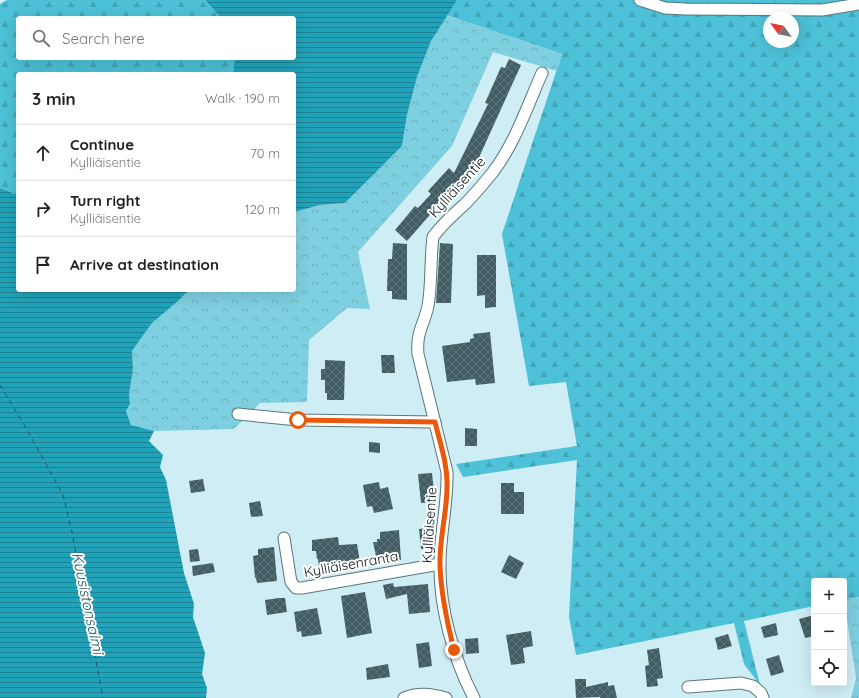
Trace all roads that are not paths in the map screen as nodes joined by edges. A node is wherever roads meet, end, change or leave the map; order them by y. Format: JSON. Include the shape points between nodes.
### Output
{"nodes":[{"id":1,"x":640,"y":0,"type":"edge"},
{"id":2,"x":859,"y":4,"type":"edge"},
{"id":3,"x":542,"y":73,"type":"dead end"},
{"id":4,"x":238,"y":414,"type":"dead end"},
{"id":5,"x":435,"y":422,"type":"junction"},
{"id":6,"x":284,"y":538,"type":"dead end"},
{"id":7,"x":440,"y":564,"type":"junction"},
{"id":8,"x":688,"y":687,"type":"dead end"},
{"id":9,"x":404,"y":698,"type":"edge"},
{"id":10,"x":446,"y":698,"type":"edge"},
{"id":11,"x":474,"y":698,"type":"edge"},
{"id":12,"x":763,"y":698,"type":"edge"}],
"edges":[{"from":1,"to":2,"type":"street","via":[[665,8],[686,9],[822,10]]},
{"from":3,"to":5,"type":"street","name":"Kylliäisentie","via":[[513,139],[497,166],[433,238],[429,301],[417,342]]},
{"from":4,"to":5,"type":"street","via":[[298,420]]},
{"from":5,"to":7,"type":"street","name":"Kylliäisentie","via":[[447,472],[448,488]]},
{"from":6,"to":7,"type":"street","name":"Kylliäisenranta","via":[[291,582],[296,588]]},
{"from":7,"to":11,"type":"street","name":"Kylliäisentie","via":[[447,623],[454,650]]},
{"from":8,"to":12,"type":"street","via":[[741,683],[753,686]]},
{"from":9,"to":10,"type":"street","via":[[426,693]]}]}
